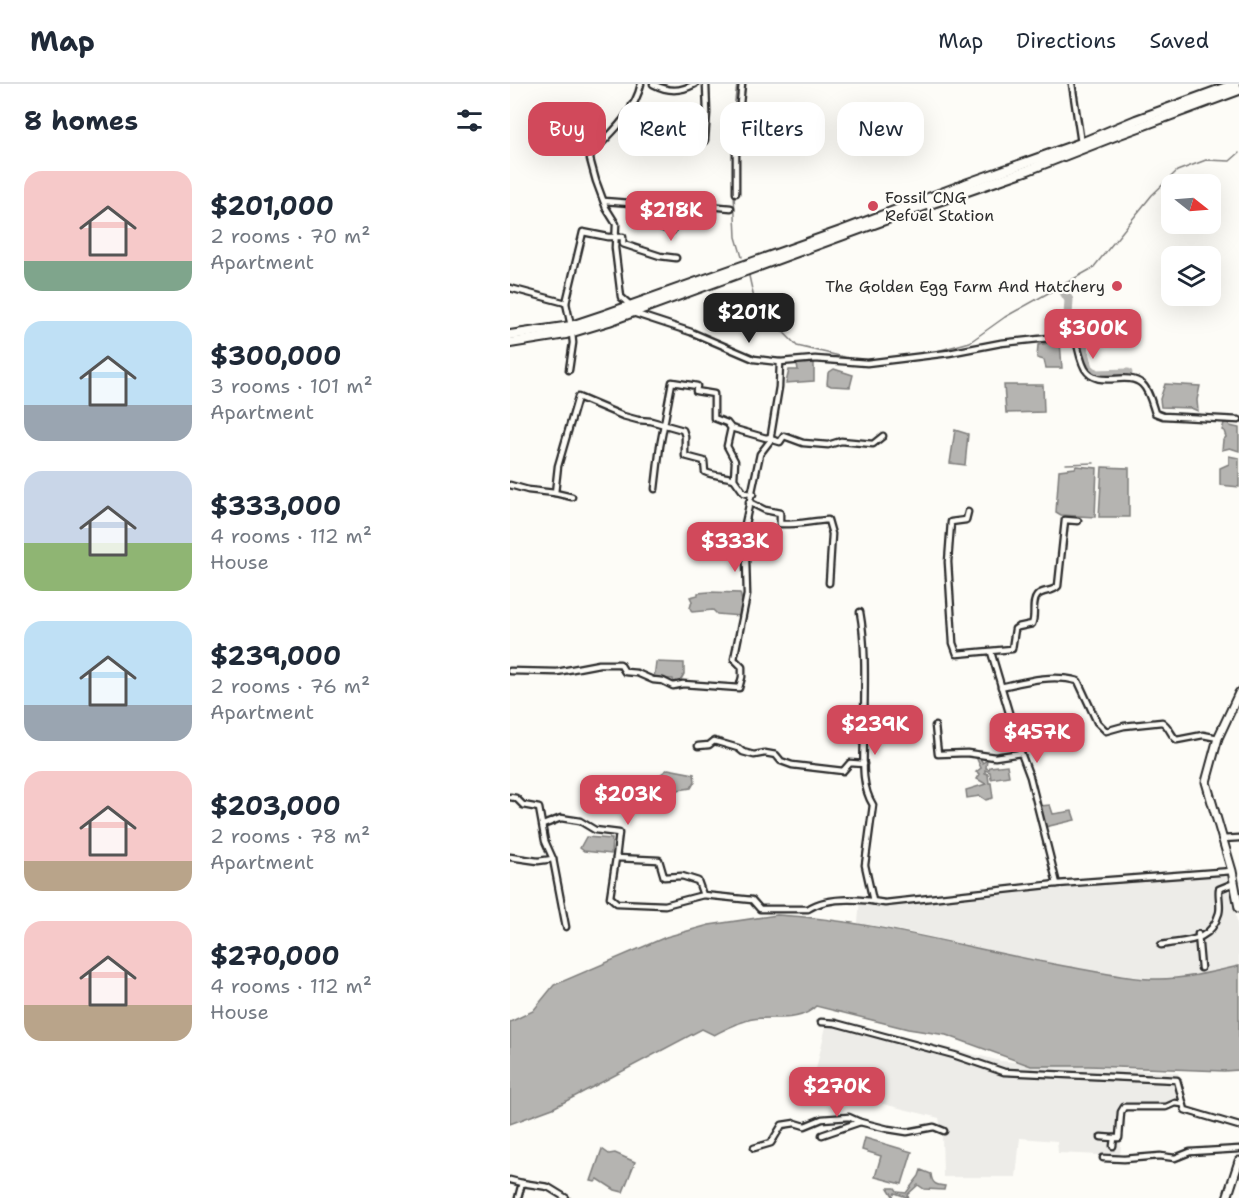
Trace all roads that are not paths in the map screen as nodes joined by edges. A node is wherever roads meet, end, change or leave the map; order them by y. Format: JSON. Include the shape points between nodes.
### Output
{"nodes":[{"id":1,"x":641,"y":84,"type":"edge"},
{"id":2,"x":653,"y":84,"type":"edge"},
{"id":3,"x":695,"y":84,"type":"edge"},
{"id":4,"x":706,"y":84,"type":"edge"},
{"id":5,"x":742,"y":84,"type":"edge"},
{"id":6,"x":1072,"y":84,"type":"edge"},
{"id":7,"x":1235,"y":84,"type":"edge"},
{"id":8,"x":1239,"y":90,"type":"edge"},
{"id":9,"x":634,"y":102,"type":"edge"},
{"id":10,"x":706,"y":102,"type":"edge"},
{"id":11,"x":618,"y":125,"type":"edge"},
{"id":12,"x":1082,"y":143,"type":"junction"},
{"id":13,"x":736,"y":193,"type":"dead end"},
{"id":14,"x":604,"y":201,"type":"junction"},
{"id":15,"x":731,"y":208,"type":"dead end"},
{"id":16,"x":616,"y":238,"type":"junction"},
{"id":17,"x":676,"y":258,"type":"dead end"},
{"id":18,"x":510,"y":288,"type":"edge"},
{"id":19,"x":566,"y":303,"type":"junction"},
{"id":20,"x":629,"y":304,"type":"junction"},
{"id":21,"x":633,"y":313,"type":"junction"},
{"id":22,"x":571,"y":329,"type":"junction"},
{"id":23,"x":510,"y":335,"type":"edge"},
{"id":24,"x":510,"y":343,"type":"edge"},
{"id":25,"x":780,"y":362,"type":"junction"},
{"id":26,"x":569,"y":370,"type":"dead end"},
{"id":27,"x":1239,"y":420,"type":"edge"},
{"id":28,"x":664,"y":425,"type":"junction"},
{"id":29,"x":731,"y":428,"type":"junction"},
{"id":30,"x":883,"y":436,"type":"dead end"},
{"id":31,"x":771,"y":438,"type":"junction"},
{"id":32,"x":734,"y":479,"type":"junction"},
{"id":33,"x":510,"y":485,"type":"edge"},
{"id":34,"x":655,"y":489,"type":"dead end"},
{"id":35,"x":555,"y":493,"type":"junction"},
{"id":36,"x":753,"y":494,"type":"junction"},
{"id":37,"x":572,"y":497,"type":"dead end"},
{"id":38,"x":749,"y":502,"type":"junction"},
{"id":39,"x":968,"y":512,"type":"dead end"},
{"id":40,"x":1078,"y":521,"type":"dead end"},
{"id":41,"x":829,"y":583,"type":"dead end"},
{"id":42,"x":860,"y":612,"type":"dead end"},
{"id":43,"x":991,"y":652,"type":"junction"},
{"id":44,"x":510,"y":671,"type":"edge"},
{"id":45,"x":1001,"y":687,"type":"junction"},
{"id":46,"x":1239,"y":693,"type":"edge"},
{"id":47,"x":936,"y":726,"type":"dead end"},
{"id":48,"x":1218,"y":738,"type":"junction"},
{"id":49,"x":698,"y":746,"type":"dead end"},
{"id":50,"x":1021,"y":753,"type":"junction"},
{"id":51,"x":864,"y":764,"type":"junction"},
{"id":52,"x":510,"y":797,"type":"edge"},
{"id":53,"x":543,"y":825,"type":"junction"},
{"id":54,"x":1239,"y":838,"type":"edge"},
{"id":55,"x":1222,"y":839,"type":"junction"},
{"id":56,"x":510,"y":857,"type":"edge"},
{"id":57,"x":616,"y":858,"type":"junction"},
{"id":58,"x":554,"y":859,"type":"junction"},
{"id":59,"x":1232,"y":871,"type":"junction"},
{"id":60,"x":1234,"y":883,"type":"junction"},
{"id":61,"x":1057,"y":884,"type":"junction"},
{"id":62,"x":703,"y":895,"type":"junction"},
{"id":63,"x":1238,"y":899,"type":"edge"},
{"id":64,"x":873,"y":901,"type":"junction"},
{"id":65,"x":1239,"y":908,"type":"edge"},
{"id":66,"x":566,"y":927,"type":"dead end"},
{"id":67,"x":1198,"y":934,"type":"dead end"},
{"id":68,"x":1198,"y":940,"type":"junction"},
{"id":69,"x":1161,"y":945,"type":"dead end"},
{"id":70,"x":1200,"y":968,"type":"dead end"},
{"id":71,"x":821,"y":1022,"type":"dead end"},
{"id":72,"x":1183,"y":1104,"type":"junction"},
{"id":73,"x":860,"y":1122,"type":"junction"},
{"id":74,"x":1239,"y":1126,"type":"edge"},
{"id":75,"x":944,"y":1131,"type":"dead end"},
{"id":76,"x":822,"y":1135,"type":"dead end"},
{"id":77,"x":1101,"y":1137,"type":"dead end"},
{"id":78,"x":1114,"y":1138,"type":"junction"},
{"id":79,"x":1113,"y":1146,"type":"dead end"},
{"id":80,"x":754,"y":1148,"type":"dead end"},
{"id":81,"x":1239,"y":1149,"type":"edge"},
{"id":82,"x":1103,"y":1158,"type":"dead end"},
{"id":83,"x":1239,"y":1161,"type":"edge"},
{"id":84,"x":510,"y":1180,"type":"edge"},
{"id":85,"x":522,"y":1183,"type":"junction"},
{"id":86,"x":518,"y":1198,"type":"edge"},
{"id":87,"x":566,"y":1198,"type":"edge"},
{"id":88,"x":1227,"y":1198,"type":"edge"}],
"edges":[{"from":1,"to":9,"type":"street"},
{"from":2,"to":3,"type":"street","via":[[674,91]]},
{"from":4,"to":10,"type":"street"},
{"from":5,"to":13,"type":"street"},
{"from":6,"to":12,"type":"street"},
{"from":7,"to":12,"type":"highway"},
{"from":8,"to":21,"type":"highway"},
{"from":11,"to":14,"type":"street","via":[[590,159]]},
{"from":12,"to":20,"type":"highway"},
{"from":14,"to":15,"type":"street","via":[[643,204],[650,223],[672,231],[676,203]]},
{"from":14,"to":16,"type":"street","via":[[616,224]]},
{"from":16,"to":17,"type":"street","via":[[623,237],[623,244],[630,247]]},
{"from":16,"to":19,"type":"street","via":[[583,232]]},
{"from":16,"to":20,"type":"street","via":[[621,297]]},
{"from":18,"to":19,"type":"street"},
{"from":19,"to":22,"type":"street"},
{"from":20,"to":22,"type":"highway"},
{"from":21,"to":22,"type":"highway"},
{"from":21,"to":25,"type":"street","via":[[754,359]]},
{"from":22,"to":23,"type":"highway"},
{"from":22,"to":24,"type":"highway"},
{"from":22,"to":26,"type":"street"},
{"from":25,"to":27,"type":"street","via":[[815,359],[867,363],[1002,343],[1076,338],[1087,372],[1099,380],[1137,381],[1145,388],[1155,413]]},
{"from":25,"to":31,"type":"street"},
{"from":28,"to":29,"type":"street","via":[[672,382],[697,386],[696,391],[714,394],[714,418]]},
{"from":28,"to":32,"type":"street","via":[[683,430],[686,457],[704,461],[707,474]]},
{"from":28,"to":34,"type":"street"},
{"from":28,"to":35,"type":"street","via":[[623,416],[578,397],[558,466]]},
{"from":29,"to":31,"type":"street"},
{"from":29,"to":32,"type":"street","via":[[727,446],[735,461]]},
{"from":30,"to":31,"type":"street","via":[[873,444],[841,441],[828,445],[803,443],[784,436],[780,442]]},
{"from":31,"to":36,"type":"street","via":[[760,454]]},
{"from":32,"to":36,"type":"street","via":[[744,493]]},
{"from":33,"to":35,"type":"street"},
{"from":35,"to":37,"type":"street"},
{"from":36,"to":38,"type":"street"},
{"from":38,"to":41,"type":"street","via":[[780,513],[780,524],[828,520],[832,534]]},
{"from":38,"to":44,"type":"street","via":[[745,524],[747,595],[734,659],[742,667],[739,688],[673,686],[625,672],[620,664],[557,672]]},
{"from":39,"to":43,"type":"street","via":[[966,520],[951,522],[949,530],[953,643],[957,654]]},
{"from":40,"to":43,"type":"street","via":[[1065,520],[1058,586],[1035,598],[1034,620],[1015,629],[1012,649]]},
{"from":42,"to":51,"type":"street"},
{"from":43,"to":45,"type":"street"},
{"from":45,"to":48,"type":"street","via":[[1041,678],[1068,678],[1078,681],[1097,722],[1106,731],[1162,722],[1177,740],[1203,735]]},
{"from":45,"to":50,"type":"street"},
{"from":46,"to":48,"type":"main road"},
{"from":47,"to":50,"type":"street","via":[[938,754],[995,757]]},
{"from":48,"to":55,"type":"main road","via":[[1206,782]]},
{"from":49,"to":51,"type":"street","via":[[714,741],[754,755],[776,755],[781,761],[810,768],[843,771],[850,763]]},
{"from":50,"to":61,"type":"street"},
{"from":51,"to":64,"type":"street","via":[[867,796],[873,805],[865,865]]},
{"from":52,"to":53,"type":"street","via":[[523,806],[539,808]]},
{"from":53,"to":57,"type":"street","via":[[561,818],[580,821],[595,830],[619,833]]},
{"from":53,"to":58,"type":"street","via":[[545,841]]},
{"from":54,"to":55,"type":"street"},
{"from":55,"to":59,"type":"main road"},
{"from":56,"to":58,"type":"street"},
{"from":57,"to":62,"type":"street","via":[[658,860],[664,876],[698,881]]},
{"from":57,"to":62,"type":"street","via":[[610,897],[617,903],[665,904]]},
{"from":58,"to":66,"type":"street"},
{"from":59,"to":60,"type":"main road"},
{"from":59,"to":61,"type":"street"},
{"from":60,"to":63,"type":"main road"},
{"from":60,"to":68,"type":"street","via":[[1219,889],[1219,912],[1211,928]]},
{"from":61,"to":64,"type":"street","via":[[885,903]]},
{"from":62,"to":64,"type":"street","via":[[752,900],[760,909],[808,909],[837,902]]},
{"from":63,"to":65,"type":"main road"},
{"from":67,"to":68,"type":"street"},
{"from":68,"to":69,"type":"street"},
{"from":68,"to":70,"type":"street"},
{"from":71,"to":72,"type":"street","via":[[932,1049],[1004,1072],[1177,1080]]},
{"from":72,"to":74,"type":"street","via":[[1185,1110]]},
{"from":72,"to":78,"type":"street","via":[[1124,1107],[1119,1138]]},
{"from":73,"to":75,"type":"street","via":[[907,1132],[934,1127]]},
{"from":73,"to":76,"type":"street"},
{"from":73,"to":80,"type":"street","via":[[834,1117],[805,1126],[782,1125],[771,1143]]},
{"from":77,"to":78,"type":"street"},
{"from":78,"to":79,"type":"street"},
{"from":81,"to":82,"type":"street","via":[[1190,1152],[1175,1158]]},
{"from":83,"to":88,"type":"main road"},
{"from":84,"to":85,"type":"street"},
{"from":85,"to":86,"type":"street"},
{"from":85,"to":87,"type":"street","via":[[548,1187]]}]}
